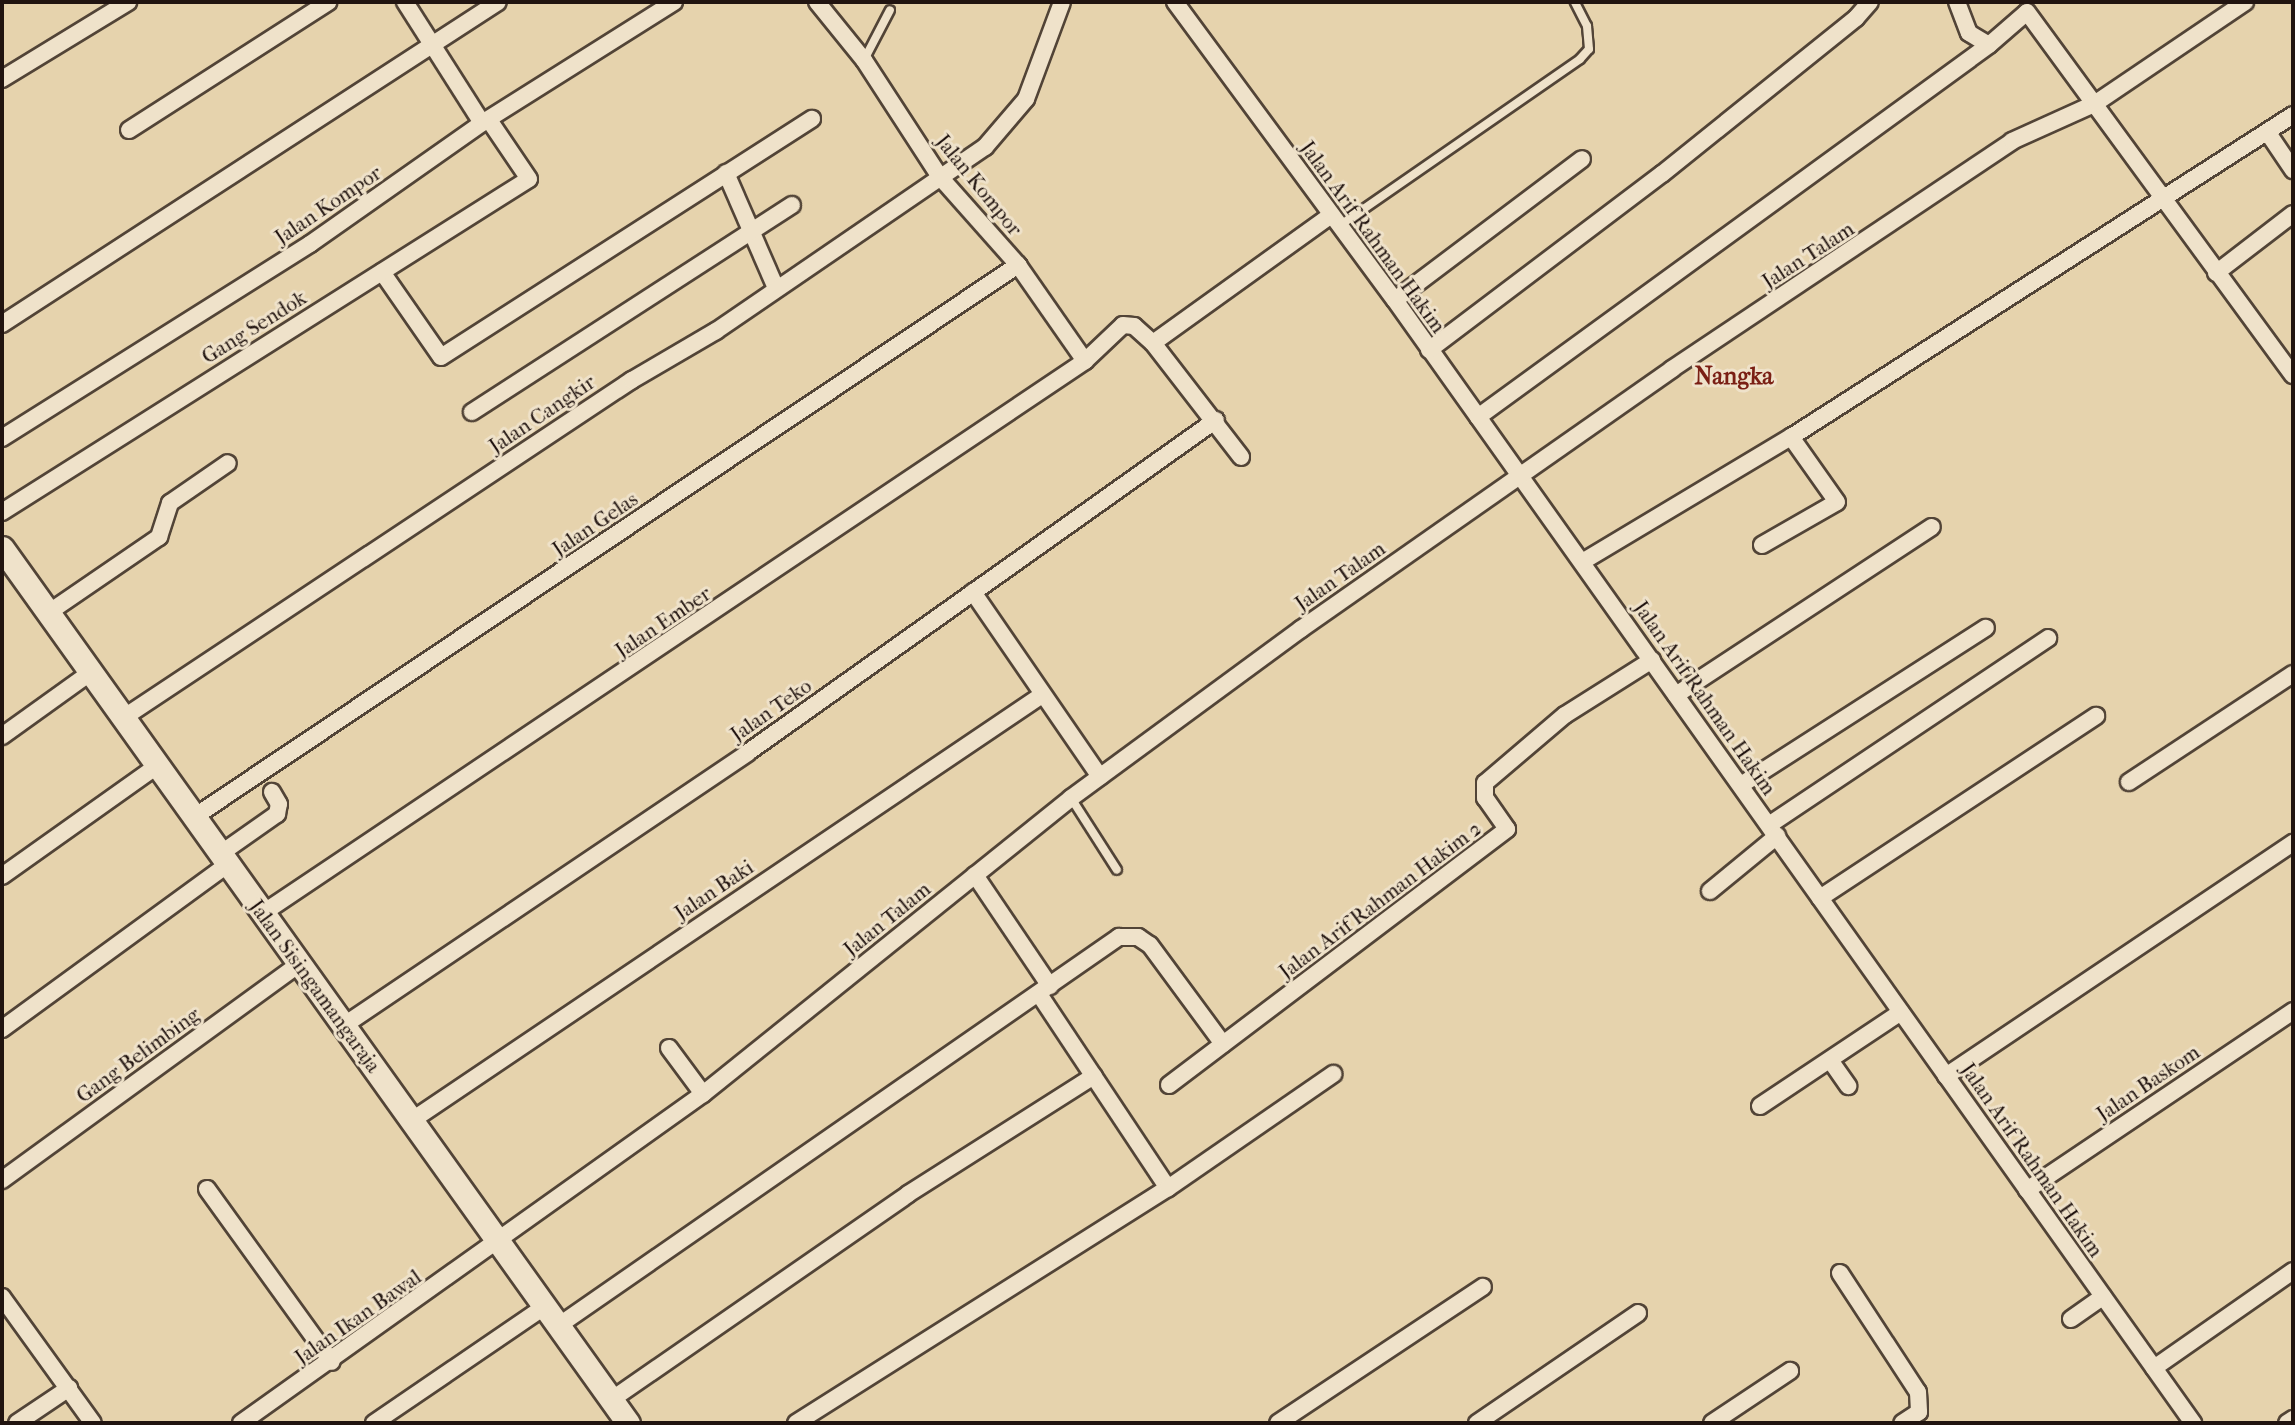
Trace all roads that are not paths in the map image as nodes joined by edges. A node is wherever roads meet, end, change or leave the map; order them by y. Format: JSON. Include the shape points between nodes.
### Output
{"nodes":[{"id":1,"x":328,"y":2,"type":"edge"},
{"id":2,"x":405,"y":2,"type":"edge"},
{"id":3,"x":498,"y":2,"type":"edge"},
{"id":4,"x":674,"y":2,"type":"edge"},
{"id":5,"x":817,"y":2,"type":"edge"},
{"id":6,"x":1062,"y":2,"type":"edge"},
{"id":7,"x":1175,"y":2,"type":"edge"},
{"id":8,"x":1575,"y":2,"type":"edge"},
{"id":9,"x":1957,"y":2,"type":"edge"},
{"id":10,"x":2245,"y":2,"type":"edge"},
{"id":11,"x":1866,"y":3,"type":"edge"},
{"id":12,"x":118,"y":5,"type":"edge"},
{"id":13,"x":890,"y":10,"type":"dead end"},
{"id":14,"x":430,"y":44,"type":"junction"},
{"id":15,"x":1989,"y":45,"type":"junction"},
{"id":16,"x":863,"y":60,"type":"junction"},
{"id":17,"x":2,"y":79,"type":"edge"},
{"id":18,"x":2096,"y":103,"type":"junction"},
{"id":19,"x":2293,"y":115,"type":"edge"},
{"id":20,"x":812,"y":119,"type":"dead end"},
{"id":21,"x":486,"y":121,"type":"junction"},
{"id":22,"x":129,"y":130,"type":"dead end"},
{"id":23,"x":2268,"y":133,"type":"junction"},
{"id":24,"x":1582,"y":159,"type":"dead end"},
{"id":25,"x":2293,"y":170,"type":"edge"},
{"id":26,"x":726,"y":173,"type":"junction"},
{"id":27,"x":940,"y":177,"type":"junction"},
{"id":28,"x":2162,"y":200,"type":"junction"},
{"id":29,"x":792,"y":205,"type":"dead end"},
{"id":30,"x":2293,"y":214,"type":"edge"},
{"id":31,"x":1335,"y":220,"type":"junction"},
{"id":32,"x":752,"y":231,"type":"junction"},
{"id":33,"x":1018,"y":265,"type":"junction"},
{"id":34,"x":382,"y":272,"type":"junction"},
{"id":35,"x":2216,"y":273,"type":"junction"},
{"id":36,"x":776,"y":288,"type":"junction"},
{"id":37,"x":1395,"y":300,"type":"junction"},
{"id":38,"x":2,"y":324,"type":"edge"},
{"id":39,"x":1153,"y":343,"type":"junction"},
{"id":40,"x":1429,"y":350,"type":"junction"},
{"id":41,"x":1085,"y":361,"type":"junction"},
{"id":42,"x":2293,"y":375,"type":"edge"},
{"id":43,"x":472,"y":412,"type":"dead end"},
{"id":44,"x":1478,"y":417,"type":"junction"},
{"id":45,"x":1216,"y":420,"type":"junction"},
{"id":46,"x":2,"y":438,"type":"edge"},
{"id":47,"x":1791,"y":438,"type":"junction"},
{"id":48,"x":1241,"y":457,"type":"dead end"},
{"id":49,"x":228,"y":463,"type":"dead end"},
{"id":50,"x":1521,"y":475,"type":"junction"},
{"id":51,"x":2,"y":512,"type":"edge"},
{"id":52,"x":1932,"y":527,"type":"dead end"},
{"id":53,"x":1762,"y":545,"type":"dead end"},
{"id":54,"x":2,"y":548,"type":"edge"},
{"id":55,"x":1582,"y":562,"type":"junction"},
{"id":56,"x":972,"y":592,"type":"junction"},
{"id":57,"x":48,"y":613,"type":"junction"},
{"id":58,"x":1986,"y":628,"type":"dead end"},
{"id":59,"x":2048,"y":638,"type":"dead end"},
{"id":60,"x":1652,"y":660,"type":"junction"},
{"id":61,"x":91,"y":673,"type":"junction"},
{"id":62,"x":2293,"y":674,"type":"edge"},
{"id":63,"x":1042,"y":695,"type":"junction"},
{"id":64,"x":1676,"y":695,"type":"junction"},
{"id":65,"x":2096,"y":716,"type":"dead end"},
{"id":66,"x":124,"y":718,"type":"junction"},
{"id":67,"x":2,"y":736,"type":"edge"},
{"id":68,"x":157,"y":766,"type":"junction"},
{"id":69,"x":1100,"y":778,"type":"junction"},
{"id":70,"x":2129,"y":782,"type":"dead end"},
{"id":71,"x":1741,"y":785,"type":"junction"},
{"id":72,"x":272,"y":792,"type":"dead end"},
{"id":73,"x":1071,"y":798,"type":"junction"},
{"id":74,"x":194,"y":817,"type":"junction"},
{"id":75,"x":1773,"y":830,"type":"junction"},
{"id":76,"x":2293,"y":843,"type":"edge"},
{"id":77,"x":224,"y":859,"type":"junction"},
{"id":78,"x":1116,"y":870,"type":"dead end"},
{"id":79,"x":975,"y":875,"type":"junction"},
{"id":80,"x":2,"y":876,"type":"edge"},
{"id":81,"x":1710,"y":891,"type":"dead end"},
{"id":82,"x":1820,"y":898,"type":"junction"},
{"id":83,"x":263,"y":913,"type":"junction"},
{"id":84,"x":299,"y":964,"type":"junction"},
{"id":85,"x":1045,"y":990,"type":"junction"},
{"id":86,"x":2293,"y":1011,"type":"edge"},
{"id":87,"x":1901,"y":1012,"type":"junction"},
{"id":88,"x":343,"y":1026,"type":"junction"},
{"id":89,"x":2,"y":1029,"type":"edge"},
{"id":90,"x":1223,"y":1044,"type":"junction"},
{"id":91,"x":669,"y":1048,"type":"dead end"},
{"id":92,"x":1830,"y":1060,"type":"junction"},
{"id":93,"x":1333,"y":1074,"type":"dead end"},
{"id":94,"x":1094,"y":1076,"type":"junction"},
{"id":95,"x":1947,"y":1076,"type":"junction"},
{"id":96,"x":1169,"y":1085,"type":"dead end"},
{"id":97,"x":1848,"y":1086,"type":"dead end"},
{"id":98,"x":703,"y":1094,"type":"junction"},
{"id":99,"x":1760,"y":1106,"type":"dead end"},
{"id":100,"x":411,"y":1121,"type":"junction"},
{"id":101,"x":2,"y":1180,"type":"edge"},
{"id":102,"x":1168,"y":1188,"type":"junction"},
{"id":103,"x":207,"y":1189,"type":"dead end"},
{"id":104,"x":2027,"y":1190,"type":"junction"},
{"id":105,"x":498,"y":1242,"type":"junction"},
{"id":106,"x":2293,"y":1271,"type":"edge"},
{"id":107,"x":1840,"y":1273,"type":"dead end"},
{"id":108,"x":1483,"y":1287,"type":"dead end"},
{"id":109,"x":2,"y":1297,"type":"edge"},
{"id":110,"x":2103,"y":1297,"type":"junction"},
{"id":111,"x":544,"y":1307,"type":"junction"},
{"id":112,"x":1637,"y":1313,"type":"dead end"},
{"id":113,"x":2071,"y":1319,"type":"dead end"},
{"id":114,"x":558,"y":1326,"type":"junction"},
{"id":115,"x":332,"y":1362,"type":"junction"},
{"id":116,"x":2154,"y":1368,"type":"junction"},
{"id":117,"x":1790,"y":1371,"type":"dead end"},
{"id":118,"x":69,"y":1388,"type":"junction"},
{"id":119,"x":611,"y":1400,"type":"junction"},
{"id":120,"x":2293,"y":1419,"type":"edge"},
{"id":121,"x":17,"y":1423,"type":"edge"},
{"id":122,"x":93,"y":1423,"type":"edge"},
{"id":123,"x":241,"y":1423,"type":"edge"},
{"id":124,"x":374,"y":1423,"type":"edge"},
{"id":125,"x":628,"y":1423,"type":"edge"},
{"id":126,"x":796,"y":1423,"type":"edge"},
{"id":127,"x":1278,"y":1423,"type":"edge"},
{"id":128,"x":1477,"y":1423,"type":"edge"},
{"id":129,"x":1712,"y":1423,"type":"edge"},
{"id":130,"x":1902,"y":1423,"type":"edge"},
{"id":131,"x":2193,"y":1423,"type":"edge"},
{"id":132,"x":2287,"y":1423,"type":"edge"}],
"edges":[{"from":1,"to":22,"type":"street"},
{"from":2,"to":14,"type":"street"},
{"from":3,"to":14,"type":"street"},
{"from":4,"to":21,"type":"street","name":"Jalan Kompor"},
{"from":5,"to":16,"type":"street","name":"Jalan Kompor"},
{"from":6,"to":27,"type":"street","name":"Jalan Cangkir","via":[[1026,100],[985,147]]},
{"from":7,"to":31,"type":"street","name":"Jalan Arif Rahman Hakim"},
{"from":8,"to":31,"type":"lane","via":[[1587,26],[1589,50],[1580,59]]},
{"from":9,"to":15,"type":"street","via":[[1969,33]]},
{"from":10,"to":18,"type":"street","name":"Jalan Talam"},
{"from":11,"to":40,"type":"street","via":[[1856,18],[1662,174]]},
{"from":12,"to":17,"type":"street"},
{"from":13,"to":16,"type":"lane"},
{"from":14,"to":21,"type":"street"},
{"from":14,"to":38,"type":"street"},
{"from":15,"to":18,"type":"street","via":[[2027,12]]},
{"from":15,"to":44,"type":"street"},
{"from":16,"to":27,"type":"street","name":"Jalan Kompor"},
{"from":18,"to":28,"type":"street"},
{"from":18,"to":50,"type":"street","name":"Jalan Talam","via":[[2012,141]]},
{"from":19,"to":23,"type":"street"},
{"from":20,"to":26,"type":"street"},
{"from":21,"to":34,"type":"street","name":"Gang Sendok","via":[[529,179]]},
{"from":21,"to":46,"type":"street","name":"Jalan Kompor","via":[[310,244]]},
{"from":23,"to":25,"type":"street"},
{"from":23,"to":28,"type":"street"},
{"from":24,"to":37,"type":"street"},
{"from":26,"to":32,"type":"street"},
{"from":26,"to":34,"type":"street","via":[[441,357]]},
{"from":27,"to":33,"type":"street","name":"Jalan Kompor"},
{"from":27,"to":36,"type":"street","name":"Jalan Cangkir"},
{"from":28,"to":35,"type":"street"},
{"from":28,"to":47,"type":"street"},
{"from":29,"to":32,"type":"street"},
{"from":30,"to":35,"type":"street"},
{"from":31,"to":37,"type":"street","name":"Jalan Arif Rahman Hakim"},
{"from":31,"to":39,"type":"street"},
{"from":32,"to":36,"type":"street"},
{"from":32,"to":43,"type":"street"},
{"from":33,"to":41,"type":"street","name":"Jalan Kompor"},
{"from":33,"to":74,"type":"street","name":"Jalan Gelas"},
{"from":34,"to":51,"type":"street","name":"Gang Sendok"},
{"from":35,"to":42,"type":"street"},
{"from":36,"to":66,"type":"street","name":"Jalan Cangkir"},
{"from":37,"to":40,"type":"street","name":"Jalan Arif Rahman Hakim"},
{"from":39,"to":41,"type":"street","name":"Jalan Ember","via":[[1134,326],[1123,326]]},
{"from":39,"to":45,"type":"street","name":"Jalan Ember"},
{"from":40,"to":44,"type":"street","name":"Jalan Arif Rahman Hakim"},
{"from":41,"to":83,"type":"street","name":"Jalan Ember"},
{"from":44,"to":50,"type":"street","name":"Jalan Arif Rahman Hakim"},
{"from":45,"to":48,"type":"street","name":"Jalan Ember"},
{"from":45,"to":56,"type":"street","name":"Jalan Teko"},
{"from":47,"to":53,"type":"street","via":[[1837,502]]},
{"from":47,"to":55,"type":"street"},
{"from":49,"to":57,"type":"street","via":[[170,503],[159,537]]},
{"from":50,"to":55,"type":"street","name":"Jalan Arif Rahman Hakim"},
{"from":50,"to":69,"type":"street","name":"Jalan Talam"},
{"from":52,"to":64,"type":"street"},
{"from":54,"to":57,"type":"street","name":"Jalan Sisingamangaraja"},
{"from":55,"to":60,"type":"street","name":"Jalan Arif Rahman Hakim"},
{"from":56,"to":63,"type":"street"},
{"from":56,"to":88,"type":"street","name":"Jalan Teko","via":[[747,753]]},
{"from":57,"to":61,"type":"street","name":"Jalan Sisingamangaraja"},
{"from":58,"to":71,"type":"street"},
{"from":59,"to":75,"type":"street"},
{"from":60,"to":64,"type":"street","name":"Jalan Arif Rahman Hakim"},
{"from":60,"to":90,"type":"street","name":"Jalan Arif Rahman Hakim 2","via":[[1565,715],[1485,783],[1485,798],[1507,829]]},
{"from":61,"to":66,"type":"street","name":"Jalan Sisingamangaraja"},
{"from":61,"to":67,"type":"street"},
{"from":62,"to":70,"type":"street"},
{"from":63,"to":69,"type":"street"},
{"from":63,"to":100,"type":"street","name":"Jalan Baki"},
{"from":64,"to":71,"type":"street","name":"Jalan Arif Rahman Hakim"},
{"from":65,"to":82,"type":"street"},
{"from":66,"to":68,"type":"street","name":"Jalan Sisingamangaraja"},
{"from":68,"to":74,"type":"street","name":"Jalan Sisingamangaraja"},
{"from":68,"to":80,"type":"street"},
{"from":69,"to":73,"type":"street","name":"Jalan Talam"},
{"from":71,"to":75,"type":"street","name":"Jalan Arif Rahman Hakim"},
{"from":72,"to":77,"type":"street","via":[[279,804],[277,814]]},
{"from":73,"to":78,"type":"lane"},
{"from":73,"to":79,"type":"street","name":"Jalan Talam"},
{"from":74,"to":77,"type":"street","name":"Jalan Sisingamangaraja"},
{"from":75,"to":81,"type":"street"},
{"from":75,"to":82,"type":"street","name":"Jalan Arif Rahman Hakim"},
{"from":76,"to":95,"type":"street"},
{"from":77,"to":83,"type":"street","name":"Jalan Sisingamangaraja"},
{"from":77,"to":89,"type":"street"},
{"from":79,"to":85,"type":"street"},
{"from":79,"to":98,"type":"street","name":"Jalan Talam"},
{"from":82,"to":87,"type":"street","name":"Jalan Arif Rahman Hakim"},
{"from":83,"to":84,"type":"street","name":"Jalan Sisingamangaraja"},
{"from":84,"to":88,"type":"street","name":"Jalan Sisingamangaraja"},
{"from":84,"to":101,"type":"street","name":"Gang Belimbing"},
{"from":85,"to":90,"type":"street","via":[[1119,937],[1138,937]]},
{"from":85,"to":94,"type":"street"},
{"from":85,"to":114,"type":"street"},
{"from":86,"to":104,"type":"street","name":"Jalan Baskom"},
{"from":87,"to":92,"type":"street"},
{"from":87,"to":95,"type":"street","name":"Jalan Arif Rahman Hakim"},
{"from":88,"to":100,"type":"street","name":"Jalan Sisingamangaraja"},
{"from":90,"to":96,"type":"street","name":"Jalan Arif Rahman Hakim 2"},
{"from":91,"to":98,"type":"street"},
{"from":92,"to":97,"type":"street"},
{"from":92,"to":99,"type":"street"},
{"from":93,"to":102,"type":"street"},
{"from":94,"to":102,"type":"street"},
{"from":94,"to":119,"type":"street","via":[[908,1194]]},
{"from":95,"to":104,"type":"street","name":"Jalan Arif Rahman Hakim"},
{"from":98,"to":105,"type":"street","name":"Jalan Talam"},
{"from":100,"to":105,"type":"street","name":"Jalan Sisingamangaraja"},
{"from":102,"to":126,"type":"street"},
{"from":103,"to":115,"type":"street"},
{"from":104,"to":110,"type":"street","name":"Jalan Arif Rahman Hakim"},
{"from":105,"to":111,"type":"street","name":"Jalan Sisingamangaraja"},
{"from":105,"to":115,"type":"street","name":"Jalan Ikan Bawal"},
{"from":106,"to":116,"type":"street"},
{"from":107,"to":130,"type":"street","via":[[1918,1392],[1919,1412]]},
{"from":108,"to":127,"type":"street"},
{"from":109,"to":118,"type":"street"},
{"from":110,"to":113,"type":"street"},
{"from":110,"to":116,"type":"street","name":"Jalan Arif Rahman Hakim"},
{"from":111,"to":114,"type":"street","name":"Jalan Sisingamangaraja"},
{"from":111,"to":124,"type":"street"},
{"from":112,"to":128,"type":"street"},
{"from":114,"to":119,"type":"street","name":"Jalan Sisingamangaraja"},
{"from":115,"to":123,"type":"street","name":"Jalan Ikan Bawal"},
{"from":116,"to":131,"type":"street","name":"Jalan Arif Rahman Hakim"},
{"from":117,"to":129,"type":"street"},
{"from":118,"to":121,"type":"street"},
{"from":118,"to":122,"type":"street"},
{"from":119,"to":125,"type":"street","name":"Jalan Sisingamangaraja"},
{"from":120,"to":132,"type":"street"}]}
